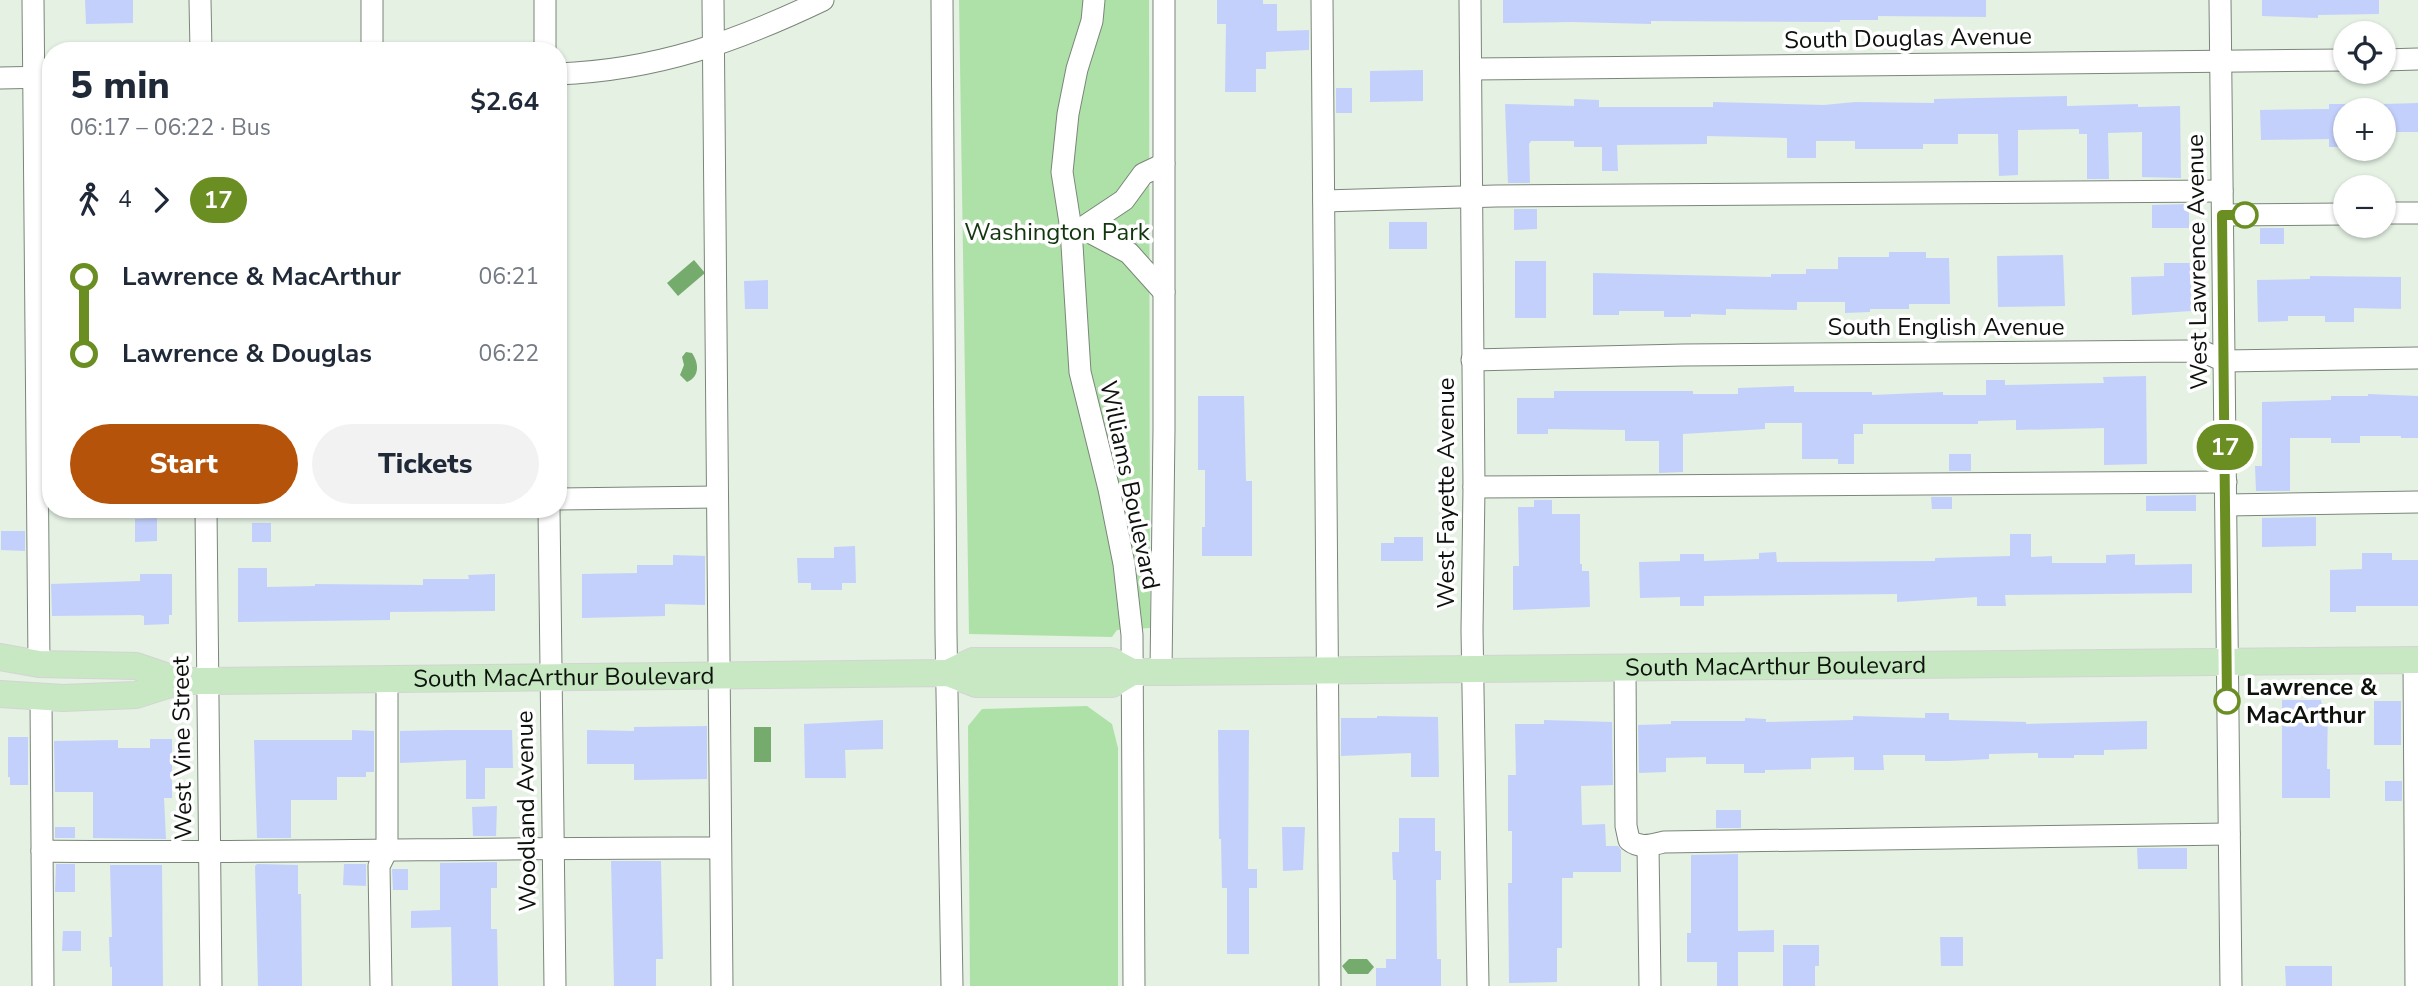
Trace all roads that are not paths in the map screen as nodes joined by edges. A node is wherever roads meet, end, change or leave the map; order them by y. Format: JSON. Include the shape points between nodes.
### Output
{"nodes":[{"id":1,"x":33,"y":0,"type":"edge"},
{"id":2,"x":200,"y":0,"type":"edge"},
{"id":3,"x":372,"y":0,"type":"edge"},
{"id":4,"x":545,"y":0,"type":"edge"},
{"id":5,"x":713,"y":0,"type":"edge"},
{"id":6,"x":823,"y":0,"type":"edge"},
{"id":7,"x":942,"y":0,"type":"edge"},
{"id":8,"x":1094,"y":0,"type":"edge"},
{"id":9,"x":1164,"y":0,"type":"edge"},
{"id":10,"x":1322,"y":0,"type":"edge"},
{"id":11,"x":1470,"y":0,"type":"edge"},
{"id":12,"x":2220,"y":0,"type":"edge"},
{"id":13,"x":201,"y":42,"type":"edge"},
{"id":14,"x":372,"y":42,"type":"edge"},
{"id":15,"x":545,"y":42,"type":"edge"},
{"id":16,"x":713,"y":47,"type":"junction"},
{"id":17,"x":2418,"y":59,"type":"edge"},
{"id":18,"x":2333,"y":60,"type":"edge"},
{"id":19,"x":2396,"y":60,"type":"edge"},
{"id":20,"x":2221,"y":62,"type":"junction"},
{"id":21,"x":1471,"y":69,"type":"junction"},
{"id":22,"x":567,"y":73,"type":"edge"},
{"id":23,"x":42,"y":77,"type":"edge"},
{"id":24,"x":0,"y":78,"type":"edge"},
{"id":25,"x":1164,"y":164,"type":"junction"},
{"id":26,"x":2222,"y":191,"type":"junction"},
{"id":27,"x":1472,"y":196,"type":"junction"},
{"id":28,"x":1324,"y":201,"type":"junction"},
{"id":29,"x":2396,"y":213,"type":"edge"},
{"id":30,"x":2418,"y":213,"type":"edge"},
{"id":31,"x":2333,"y":214,"type":"edge"},
{"id":32,"x":2222,"y":215,"type":"junction"},
{"id":33,"x":1077,"y":229,"type":"junction"},
{"id":34,"x":1164,"y":292,"type":"junction"},
{"id":35,"x":2418,"y":358,"type":"edge"},
{"id":36,"x":1472,"y":360,"type":"junction"},
{"id":37,"x":2224,"y":360,"type":"junction"},
{"id":38,"x":2226,"y":482,"type":"junction"},
{"id":39,"x":1474,"y":487,"type":"junction"},
{"id":40,"x":717,"y":497,"type":"junction"},
{"id":41,"x":567,"y":499,"type":"edge"},
{"id":42,"x":2418,"y":502,"type":"edge"},
{"id":43,"x":2226,"y":505,"type":"junction"},
{"id":44,"x":44,"y":518,"type":"edge"},
{"id":45,"x":205,"y":518,"type":"edge"},
{"id":46,"x":549,"y":518,"type":"edge"},
{"id":47,"x":0,"y":657,"type":"edge"},
{"id":48,"x":2416,"y":660,"type":"edge"},
{"id":49,"x":2227,"y":662,"type":"junction"},
{"id":50,"x":39,"y":664,"type":"junction"},
{"id":51,"x":1473,"y":667,"type":"junction"},
{"id":52,"x":1625,"y":668,"type":"junction"},
{"id":53,"x":1329,"y":669,"type":"junction"},
{"id":54,"x":1132,"y":671,"type":"junction"},
{"id":55,"x":1161,"y":671,"type":"junction"},
{"id":56,"x":948,"y":673,"type":"junction"},
{"id":57,"x":551,"y":677,"type":"junction"},
{"id":58,"x":718,"y":677,"type":"junction"},
{"id":59,"x":193,"y":681,"type":"junction"},
{"id":60,"x":387,"y":681,"type":"junction"},
{"id":61,"x":0,"y":694,"type":"edge"},
{"id":62,"x":41,"y":698,"type":"junction"},
{"id":63,"x":2229,"y":834,"type":"junction"},
{"id":64,"x":1648,"y":846,"type":"junction"},
{"id":65,"x":553,"y":847,"type":"junction"},
{"id":66,"x":720,"y":848,"type":"junction"},
{"id":67,"x":387,"y":850,"type":"junction"},
{"id":68,"x":42,"y":851,"type":"junction"},
{"id":69,"x":210,"y":853,"type":"junction"},
{"id":70,"x":43,"y":986,"type":"edge"},
{"id":71,"x":211,"y":986,"type":"edge"},
{"id":72,"x":380,"y":986,"type":"edge"},
{"id":73,"x":555,"y":986,"type":"edge"},
{"id":74,"x":722,"y":986,"type":"edge"},
{"id":75,"x":952,"y":986,"type":"edge"},
{"id":76,"x":1134,"y":986,"type":"edge"},
{"id":77,"x":1330,"y":986,"type":"edge"},
{"id":78,"x":1478,"y":986,"type":"edge"},
{"id":79,"x":1650,"y":986,"type":"edge"},
{"id":80,"x":2231,"y":986,"type":"edge"},
{"id":81,"x":2416,"y":986,"type":"edge"}],
"edges":[{"from":1,"to":23,"type":"street"},
{"from":2,"to":13,"type":"street"},
{"from":3,"to":14,"type":"street"},
{"from":4,"to":15,"type":"street"},
{"from":5,"to":16,"type":"street"},
{"from":6,"to":16,"type":"street"},
{"from":7,"to":56,"type":"street"},
{"from":8,"to":33,"type":"street","name":"Williams Boulevard","via":[[1068,114],[1062,172]]},
{"from":9,"to":25,"type":"street","name":"Williams Boulevard"},
{"from":10,"to":28,"type":"street"},
{"from":11,"to":21,"type":"street","name":"West Fayette Avenue"},
{"from":12,"to":20,"type":"street","name":"West Lawrence Avenue"},
{"from":16,"to":22,"type":"street","via":[[674,59]]},
{"from":16,"to":40,"type":"street"},
{"from":17,"to":19,"type":"street"},
{"from":18,"to":20,"type":"street","name":"South Douglas Avenue"},
{"from":20,"to":21,"type":"street","name":"South Douglas Avenue"},
{"from":20,"to":26,"type":"street","name":"West Lawrence Avenue"},
{"from":21,"to":27,"type":"street","name":"West Fayette Avenue"},
{"from":23,"to":24,"type":"street"},
{"from":25,"to":33,"type":"street","via":[[1143,174],[1124,200]]},
{"from":25,"to":34,"type":"street","name":"Williams Boulevard"},
{"from":26,"to":27,"type":"street"},
{"from":26,"to":32,"type":"street","name":"West Lawrence Avenue"},
{"from":27,"to":28,"type":"street"},
{"from":27,"to":36,"type":"street","name":"West Fayette Avenue"},
{"from":28,"to":53,"type":"street"},
{"from":29,"to":30,"type":"street"},
{"from":31,"to":32,"type":"street"},
{"from":32,"to":37,"type":"street","name":"West Lawrence Avenue"},
{"from":33,"to":34,"type":"street","via":[[1129,253]]},
{"from":33,"to":54,"type":"street","name":"Williams Boulevard","via":[[1080,372],[1124,564]]},
{"from":34,"to":55,"type":"street","name":"Williams Boulevard"},
{"from":35,"to":37,"type":"street","name":"South English Avenue"},
{"from":36,"to":37,"type":"street","name":"South English Avenue","via":[[2192,351]]},
{"from":36,"to":39,"type":"street","name":"West Fayette Avenue"},
{"from":37,"to":38,"type":"street","name":"West Lawrence Avenue"},
{"from":38,"to":39,"type":"street"},
{"from":38,"to":43,"type":"street","name":"West Lawrence Avenue"},
{"from":39,"to":51,"type":"street","name":"West Fayette Avenue"},
{"from":40,"to":41,"type":"street"},
{"from":40,"to":58,"type":"street"},
{"from":42,"to":43,"type":"street"},
{"from":43,"to":49,"type":"street","name":"West Lawrence Avenue"},
{"from":44,"to":50,"type":"street"},
{"from":45,"to":59,"type":"street","name":"West Vine Street"},
{"from":46,"to":57,"type":"street","name":"Woodland Avenue"},
{"from":47,"to":50,"type":"main road","name":"South MacArthur Boulevard"},
{"from":48,"to":49,"type":"main road","name":"South MacArthur Boulevard"},
{"from":48,"to":81,"type":"street"},
{"from":49,"to":52,"type":"main road","name":"South MacArthur Boulevard"},
{"from":49,"to":63,"type":"street","name":"West Lawrence Avenue"},
{"from":50,"to":59,"type":"main road","name":"South MacArthur Boulevard","via":[[136,666]]},
{"from":51,"to":52,"type":"main road","name":"South MacArthur Boulevard"},
{"from":51,"to":53,"type":"main road","name":"South MacArthur Boulevard"},
{"from":51,"to":78,"type":"street","name":"West Fayette Avenue"},
{"from":52,"to":64,"type":"street","via":[[1626,826],[1629,840]]},
{"from":53,"to":55,"type":"main road","name":"South MacArthur Boulevard"},
{"from":53,"to":77,"type":"street"},
{"from":54,"to":55,"type":"main road","name":"South MacArthur Boulevard"},
{"from":54,"to":56,"type":"main road","name":"South MacArthur Boulevard","via":[[1112,684],[976,684]]},
{"from":54,"to":76,"type":"street","name":"Williams Boulevard"},
{"from":56,"to":58,"type":"main road","name":"South MacArthur Boulevard"},
{"from":56,"to":75,"type":"street"},
{"from":57,"to":58,"type":"main road","name":"South MacArthur Boulevard"},
{"from":57,"to":60,"type":"main road","name":"South MacArthur Boulevard"},
{"from":57,"to":65,"type":"street","name":"Woodland Avenue"},
{"from":58,"to":66,"type":"street"},
{"from":59,"to":60,"type":"main road","name":"South MacArthur Boulevard"},
{"from":59,"to":62,"type":"main road","name":"South MacArthur Boulevard","via":[[136,695]]},
{"from":59,"to":69,"type":"street","name":"West Vine Street"},
{"from":60,"to":67,"type":"street"},
{"from":61,"to":62,"type":"main road","name":"South MacArthur Boulevard"},
{"from":62,"to":68,"type":"street"},
{"from":63,"to":64,"type":"street","via":[[1664,842]]},
{"from":63,"to":80,"type":"street","name":"West Lawrence Avenue"},
{"from":64,"to":79,"type":"street"},
{"from":65,"to":66,"type":"street"},
{"from":65,"to":67,"type":"street"},
{"from":65,"to":73,"type":"street","name":"Woodland Avenue"},
{"from":66,"to":74,"type":"street"},
{"from":67,"to":69,"type":"street"},
{"from":67,"to":72,"type":"street","via":[[379,866]]},
{"from":68,"to":69,"type":"street"},
{"from":68,"to":70,"type":"street"},
{"from":69,"to":71,"type":"street","name":"West Vine Street"}]}
